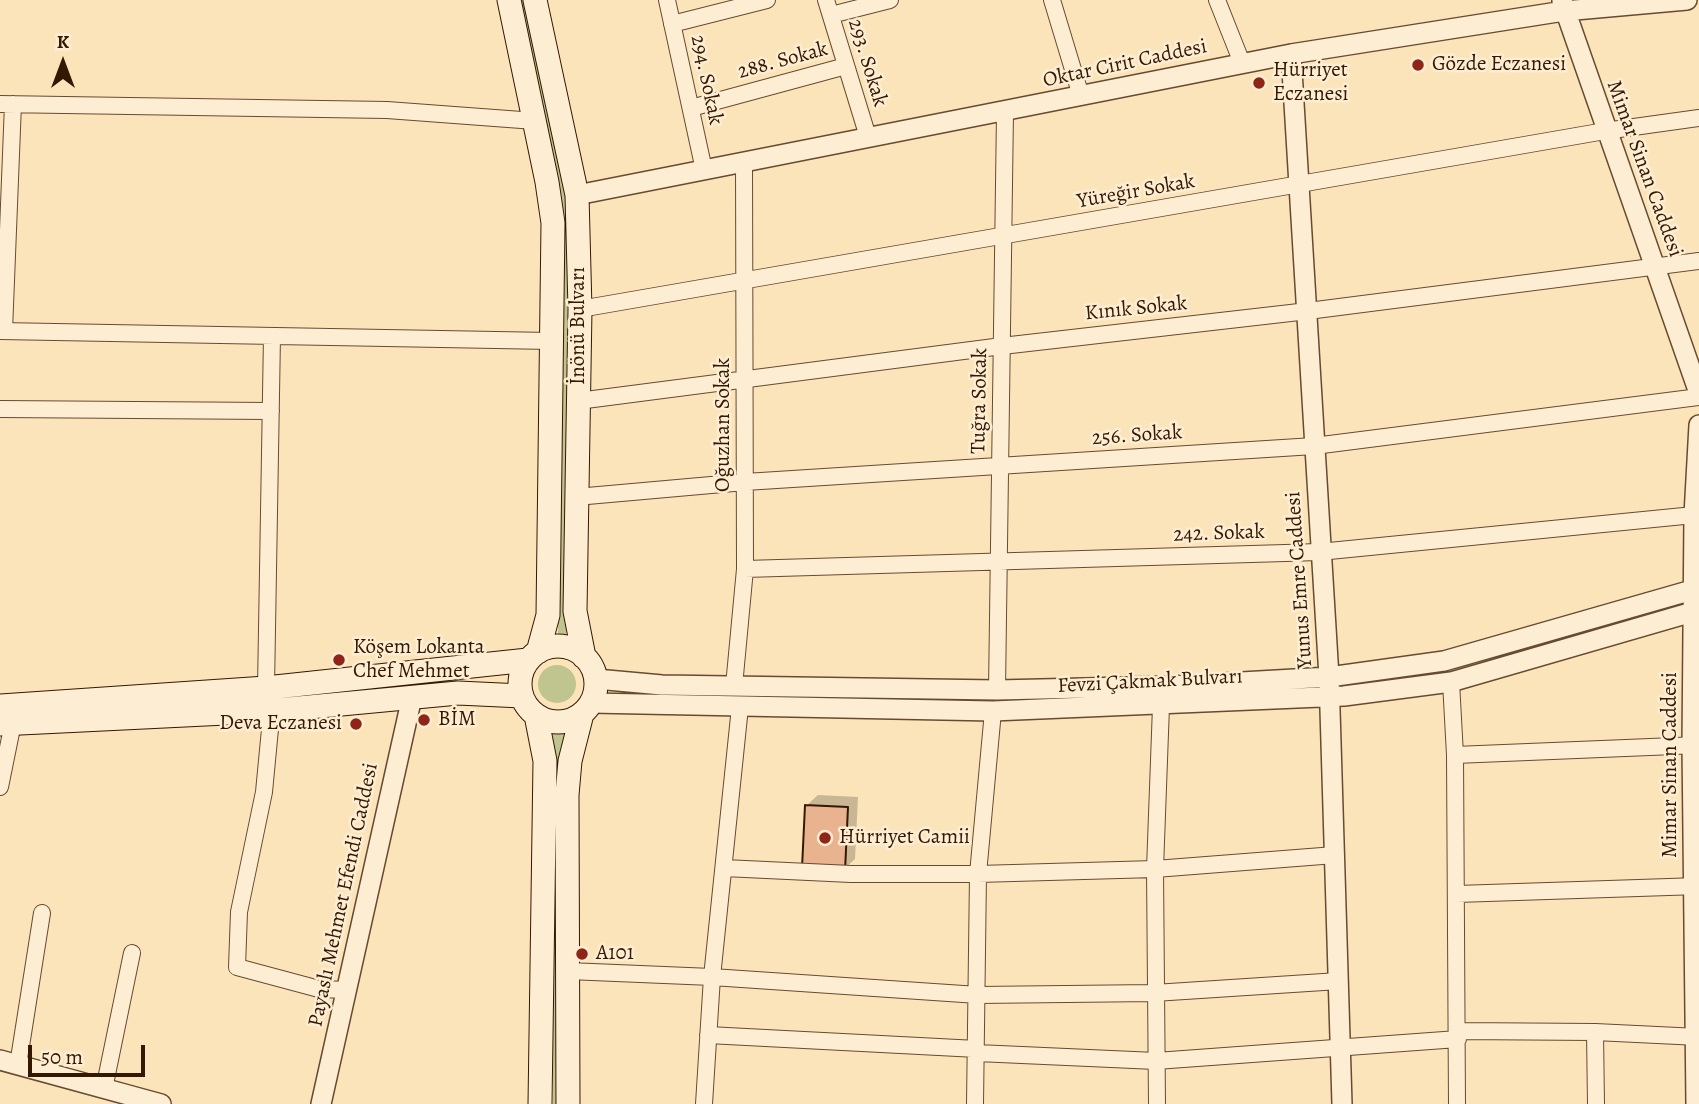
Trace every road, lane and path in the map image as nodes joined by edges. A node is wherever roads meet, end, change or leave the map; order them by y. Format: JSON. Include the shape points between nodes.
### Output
{"nodes":[{"id":1,"x":509,"y":0,"type":"edge"},
{"id":2,"x":534,"y":0,"type":"edge"},
{"id":3,"x":667,"y":0,"type":"edge"},
{"id":4,"x":767,"y":0,"type":"edge"},
{"id":5,"x":890,"y":0,"type":"edge"},
{"id":6,"x":1052,"y":0,"type":"edge"},
{"id":7,"x":1217,"y":0,"type":"edge"},
{"id":8,"x":1686,"y":0,"type":"edge"},
{"id":9,"x":1563,"y":6,"type":"edge"},
{"id":10,"x":828,"y":8,"type":"edge"},
{"id":11,"x":672,"y":24,"type":"junction"},
{"id":12,"x":1291,"y":54,"type":"junction"},
{"id":13,"x":1242,"y":63,"type":"junction"},
{"id":14,"x":846,"y":66,"type":"junction"},
{"id":15,"x":1081,"y":96,"type":"junction"},
{"id":16,"x":7,"y":104,"type":"edge"},
{"id":17,"x":691,"y":108,"type":"junction"},
{"id":18,"x":1005,"y":112,"type":"junction"},
{"id":19,"x":1699,"y":118,"type":"edge"},
{"id":20,"x":534,"y":121,"type":"junction"},
{"id":21,"x":1605,"y":131,"type":"junction"},
{"id":22,"x":868,"y":137,"type":"junction"},
{"id":23,"x":744,"y":162,"type":"junction"},
{"id":24,"x":704,"y":170,"type":"junction"},
{"id":25,"x":1300,"y":184,"type":"junction"},
{"id":26,"x":577,"y":195,"type":"junction"},
{"id":27,"x":1003,"y":236,"type":"junction"},
{"id":28,"x":1699,"y":261,"type":"edge"},
{"id":29,"x":1655,"y":268,"type":"junction"},
{"id":30,"x":744,"y":279,"type":"junction"},
{"id":31,"x":580,"y":309,"type":"junction"},
{"id":32,"x":1308,"y":311,"type":"junction"},
{"id":33,"x":2,"y":331,"type":"edge"},
{"id":34,"x":272,"y":336,"type":"junction"},
{"id":35,"x":551,"y":341,"type":"junction"},
{"id":36,"x":1002,"y":346,"type":"junction"},
{"id":37,"x":744,"y":378,"type":"junction"},
{"id":38,"x":1699,"y":395,"type":"edge"},
{"id":39,"x":578,"y":401,"type":"junction"},
{"id":40,"x":0,"y":409,"type":"edge"},
{"id":41,"x":271,"y":411,"type":"junction"},
{"id":42,"x":1699,"y":425,"type":"edge"},
{"id":43,"x":1314,"y":446,"type":"junction"},
{"id":44,"x":1000,"y":466,"type":"junction"},
{"id":45,"x":745,"y":482,"type":"junction"},
{"id":46,"x":576,"y":497,"type":"junction"},
{"id":47,"x":1694,"y":515,"type":"junction"},
{"id":48,"x":1320,"y":552,"type":"junction"},
{"id":49,"x":1000,"y":564,"type":"junction"},
{"id":50,"x":745,"y":569,"type":"junction"},
{"id":51,"x":1696,"y":589,"type":"edge"},
{"id":52,"x":1696,"y":611,"type":"edge"},
{"id":53,"x":533,"y":656,"type":"junction"},
{"id":54,"x":584,"y":657,"type":"junction"},
{"id":55,"x":1329,"y":677,"type":"junction"},
{"id":56,"x":596,"y":679,"type":"junction"},
{"id":57,"x":1451,"y":682,"type":"junction"},
{"id":58,"x":734,"y":686,"type":"junction"},
{"id":59,"x":266,"y":688,"type":"junction"},
{"id":60,"x":997,"y":690,"type":"junction"},
{"id":61,"x":522,"y":696,"type":"junction"},
{"id":62,"x":412,"y":697,"type":"junction"},
{"id":63,"x":1330,"y":697,"type":"junction"},
{"id":64,"x":1161,"y":706,"type":"junction"},
{"id":65,"x":740,"y":707,"type":"junction"},
{"id":66,"x":587,"y":709,"type":"junction"},
{"id":67,"x":267,"y":711,"type":"junction"},
{"id":68,"x":993,"y":711,"type":"junction"},
{"id":69,"x":536,"y":715,"type":"junction"},
{"id":70,"x":4,"y":718,"type":"edge"},
{"id":71,"x":1695,"y":745,"type":"edge"},
{"id":72,"x":1455,"y":755,"type":"junction"},
{"id":73,"x":0,"y":787,"type":"edge"},
{"id":74,"x":1335,"y":855,"type":"junction"},
{"id":75,"x":724,"y":869,"type":"junction"},
{"id":76,"x":1155,"y":870,"type":"junction"},
{"id":77,"x":978,"y":874,"type":"junction"},
{"id":78,"x":1697,"y":887,"type":"edge"},
{"id":79,"x":1457,"y":894,"type":"junction"},
{"id":80,"x":42,"y":913,"type":"dead end"},
{"id":81,"x":132,"y":953,"type":"dead end"},
{"id":82,"x":568,"y":971,"type":"junction"},
{"id":83,"x":712,"y":977,"type":"junction"},
{"id":84,"x":1339,"y":981,"type":"junction"},
{"id":85,"x":347,"y":990,"type":"junction"},
{"id":86,"x":1154,"y":993,"type":"junction"},
{"id":87,"x":978,"y":995,"type":"junction"},
{"id":88,"x":1595,"y":1032,"type":"junction"},
{"id":89,"x":708,"y":1035,"type":"junction"},
{"id":90,"x":1458,"y":1035,"type":"junction"},
{"id":91,"x":1698,"y":1037,"type":"edge"},
{"id":92,"x":1341,"y":1046,"type":"junction"},
{"id":93,"x":977,"y":1051,"type":"junction"},
{"id":94,"x":1156,"y":1061,"type":"junction"},
{"id":95,"x":9,"y":1063,"type":"edge"},
{"id":96,"x":104,"y":1089,"type":"junction"},
{"id":97,"x":161,"y":1104,"type":"edge"},
{"id":98,"x":321,"y":1104,"type":"edge"},
{"id":99,"x":540,"y":1104,"type":"edge"},
{"id":100,"x":568,"y":1104,"type":"edge"},
{"id":101,"x":704,"y":1104,"type":"edge"},
{"id":102,"x":975,"y":1104,"type":"edge"},
{"id":103,"x":1157,"y":1104,"type":"edge"},
{"id":104,"x":1342,"y":1104,"type":"edge"},
{"id":105,"x":1457,"y":1104,"type":"edge"},
{"id":106,"x":1596,"y":1104,"type":"edge"},
{"id":107,"x":1696,"y":1104,"type":"edge"}],
"edges":[{"from":1,"to":20,"type":"main road","name":"İnönü Bulvarı"},
{"from":2,"to":26,"type":"main road","name":"İnönü Bulvarı"},
{"from":3,"to":11,"type":"street","name":"294. Sokak"},
{"from":4,"to":11,"type":"street"},
{"from":5,"to":10,"type":"street"},
{"from":6,"to":15,"type":"street"},
{"from":7,"to":13,"type":"street"},
{"from":8,"to":9,"type":"street","name":"Oktar Cirit Caddesi"},
{"from":9,"to":12,"type":"street","name":"Oktar Cirit Caddesi"},
{"from":9,"to":21,"type":"street","name":"Mimar Sinan Caddesi"},
{"from":10,"to":14,"type":"street","name":"293. Sokak"},
{"from":11,"to":17,"type":"street","name":"294. Sokak"},
{"from":12,"to":13,"type":"street","name":"Oktar Cirit Caddesi"},
{"from":12,"to":25,"type":"street","name":"Yunus Emre Caddesi"},
{"from":13,"to":15,"type":"street","name":"Oktar Cirit Caddesi"},
{"from":14,"to":17,"type":"street","name":"288. Sokak"},
{"from":14,"to":22,"type":"street","name":"293. Sokak"},
{"from":15,"to":18,"type":"street","name":"Oktar Cirit Caddesi"},
{"from":16,"to":20,"type":"street","via":[[387,110]]},
{"from":16,"to":33,"type":"street"},
{"from":17,"to":24,"type":"street","name":"294. Sokak"},
{"from":18,"to":22,"type":"street","name":"Oktar Cirit Caddesi"},
{"from":18,"to":27,"type":"street","name":"Tuğra Sokak"},
{"from":19,"to":21,"type":"street","name":"Yüreğir Sokak"},
{"from":20,"to":35,"type":"main road","name":"İnönü Bulvarı","via":[[553,223]]},
{"from":21,"to":25,"type":"street","name":"Yüreğir Sokak"},
{"from":21,"to":29,"type":"street","name":"Mimar Sinan Caddesi"},
{"from":22,"to":23,"type":"street","name":"Oktar Cirit Caddesi"},
{"from":23,"to":24,"type":"street","name":"Oktar Cirit Caddesi"},
{"from":23,"to":30,"type":"street","name":"Oğuzhan Sokak"},
{"from":24,"to":26,"type":"street","name":"Oktar Cirit Caddesi"},
{"from":25,"to":27,"type":"street","name":"Yüreğir Sokak"},
{"from":25,"to":32,"type":"street","name":"Yunus Emre Caddesi"},
{"from":26,"to":31,"type":"main road","name":"İnönü Bulvarı"},
{"from":27,"to":30,"type":"street","name":"Yüreğir Sokak"},
{"from":27,"to":36,"type":"street","name":"Tuğra Sokak"},
{"from":28,"to":29,"type":"street","name":"Kınık Sokak"},
{"from":29,"to":32,"type":"street","name":"Kınık Sokak"},
{"from":29,"to":38,"type":"street","name":"Mimar Sinan Caddesi"},
{"from":30,"to":31,"type":"street","name":"Yüreğir Sokak"},
{"from":30,"to":37,"type":"street","name":"Oğuzhan Sokak"},
{"from":31,"to":39,"type":"main road","name":"İnönü Bulvarı"},
{"from":32,"to":36,"type":"street","name":"Kınık Sokak"},
{"from":32,"to":43,"type":"street","name":"Yunus Emre Caddesi"},
{"from":33,"to":34,"type":"street"},
{"from":34,"to":35,"type":"street"},
{"from":34,"to":41,"type":"street"},
{"from":35,"to":53,"type":"main road","name":"İnönü Bulvarı","via":[[548,615]]},
{"from":36,"to":37,"type":"street","name":"Kınık Sokak"},
{"from":36,"to":44,"type":"street","name":"Tuğra Sokak"},
{"from":37,"to":39,"type":"street","name":"Kınık Sokak"},
{"from":37,"to":45,"type":"street","name":"Oğuzhan Sokak"},
{"from":38,"to":43,"type":"street","name":"256. Sokak"},
{"from":39,"to":46,"type":"main road","name":"İnönü Bulvarı"},
{"from":40,"to":41,"type":"street"},
{"from":41,"to":59,"type":"street"},
{"from":42,"to":47,"type":"street","name":"Mimar Sinan Caddesi"},
{"from":43,"to":44,"type":"street","name":"256. Sokak"},
{"from":43,"to":48,"type":"street","name":"Yunus Emre Caddesi"},
{"from":44,"to":45,"type":"street","name":"256. Sokak"},
{"from":44,"to":49,"type":"street","name":"Tuğra Sokak"},
{"from":45,"to":46,"type":"street","name":"256. Sokak"},
{"from":45,"to":50,"type":"street","name":"Oğuzhan Sokak"},
{"from":46,"to":54,"type":"main road","name":"İnönü Bulvarı","via":[[575,611]]},
{"from":47,"to":48,"type":"street","name":"242. Sokak"},
{"from":47,"to":51,"type":"street","name":"Mimar Sinan Caddesi"},
{"from":48,"to":49,"type":"street","name":"242. Sokak"},
{"from":48,"to":55,"type":"street","name":"Yunus Emre Caddesi"},
{"from":49,"to":50,"type":"street","name":"242. Sokak"},
{"from":49,"to":60,"type":"street","name":"Tuğra Sokak"},
{"from":50,"to":58,"type":"street","name":"Oğuzhan Sokak"},
{"from":51,"to":52,"type":"street","name":"Mimar Sinan Caddesi"},
{"from":51,"to":55,"type":"street","name":"Fevzi Çakmak Bulvarı","via":[[1444,661]]},
{"from":52,"to":57,"type":"street","name":"Fevzi Çakmak Bulvarı"},
{"from":52,"to":71,"type":"street","name":"Mimar Sinan Caddesi"},
{"from":53,"to":54,"type":"main road","via":[[561,646]]},
{"from":53,"to":59,"type":"main road"},
{"from":53,"to":61,"type":"main road","via":[[522,671]]},
{"from":54,"to":56,"type":"main road"},
{"from":55,"to":60,"type":"street","name":"Fevzi Çakmak Bulvarı"},
{"from":55,"to":63,"type":"street","name":"Yunus Emre Caddesi"},
{"from":56,"to":58,"type":"street","name":"Fevzi Çakmak Bulvarı","via":[[641,685]]},
{"from":56,"to":66,"type":"main road"},
{"from":57,"to":63,"type":"street","name":"Fevzi Çakmak Bulvarı"},
{"from":57,"to":72,"type":"street"},
{"from":58,"to":60,"type":"street","name":"Fevzi Çakmak Bulvarı"},
{"from":59,"to":70,"type":"main road"},
{"from":61,"to":62,"type":"main road","via":[[475,692]]},
{"from":61,"to":69,"type":"main road"},
{"from":62,"to":67,"type":"main road"},
{"from":62,"to":85,"type":"street","name":"Payaslı Mehmet Efendi Caddesi"},
{"from":63,"to":64,"type":"street","name":"Fevzi Çakmak Bulvarı"},
{"from":63,"to":74,"type":"street","name":"Yunus Emre Caddesi"},
{"from":64,"to":68,"type":"street","name":"Fevzi Çakmak Bulvarı"},
{"from":64,"to":76,"type":"street"},
{"from":65,"to":66,"type":"street","name":"Fevzi Çakmak Bulvarı"},
{"from":65,"to":68,"type":"street","name":"Fevzi Çakmak Bulvarı"},
{"from":65,"to":75,"type":"street"},
{"from":66,"to":69,"type":"main road","via":[[560,722]]},
{"from":66,"to":82,"type":"main road","via":[[570,761],[567,795]]},
{"from":67,"to":70,"type":"main road"},
{"from":67,"to":85,"type":"street","via":[[270,729],[264,793],[239,912],[237,967],[320,989]]},
{"from":68,"to":77,"type":"street"},
{"from":69,"to":99,"type":"main road","via":[[545,761]]},
{"from":70,"to":73,"type":"street"},
{"from":71,"to":72,"type":"street"},
{"from":71,"to":78,"type":"street","name":"Mimar Sinan Caddesi"},
{"from":72,"to":79,"type":"street"},
{"from":74,"to":76,"type":"street"},
{"from":74,"to":84,"type":"street","name":"Yunus Emre Caddesi"},
{"from":75,"to":77,"type":"street"},
{"from":75,"to":83,"type":"street"},
{"from":76,"to":77,"type":"street"},
{"from":76,"to":86,"type":"street"},
{"from":77,"to":87,"type":"street"},
{"from":78,"to":79,"type":"street"},
{"from":78,"to":91,"type":"street","name":"Mimar Sinan Caddesi"},
{"from":79,"to":90,"type":"street"},
{"from":80,"to":95,"type":"street"},
{"from":81,"to":96,"type":"street"},
{"from":82,"to":83,"type":"street"},
{"from":82,"to":100,"type":"main road"},
{"from":83,"to":87,"type":"street"},
{"from":83,"to":89,"type":"street"},
{"from":84,"to":86,"type":"street"},
{"from":84,"to":92,"type":"street","name":"Yunus Emre Caddesi"},
{"from":85,"to":98,"type":"street","name":"Payaslı Mehmet Efendi Caddesi"},
{"from":86,"to":87,"type":"street"},
{"from":86,"to":94,"type":"street"},
{"from":87,"to":93,"type":"street"},
{"from":88,"to":90,"type":"street"},
{"from":88,"to":91,"type":"street"},
{"from":88,"to":106,"type":"street"},
{"from":89,"to":93,"type":"street"},
{"from":89,"to":101,"type":"street"},
{"from":90,"to":92,"type":"street"},
{"from":90,"to":105,"type":"street"},
{"from":91,"to":107,"type":"street","name":"Mimar Sinan Caddesi"},
{"from":92,"to":94,"type":"street"},
{"from":92,"to":104,"type":"street","name":"Yunus Emre Caddesi"},
{"from":93,"to":94,"type":"street"},
{"from":93,"to":102,"type":"street"},
{"from":94,"to":103,"type":"street"},
{"from":95,"to":96,"type":"street"},
{"from":96,"to":97,"type":"street"}]}
